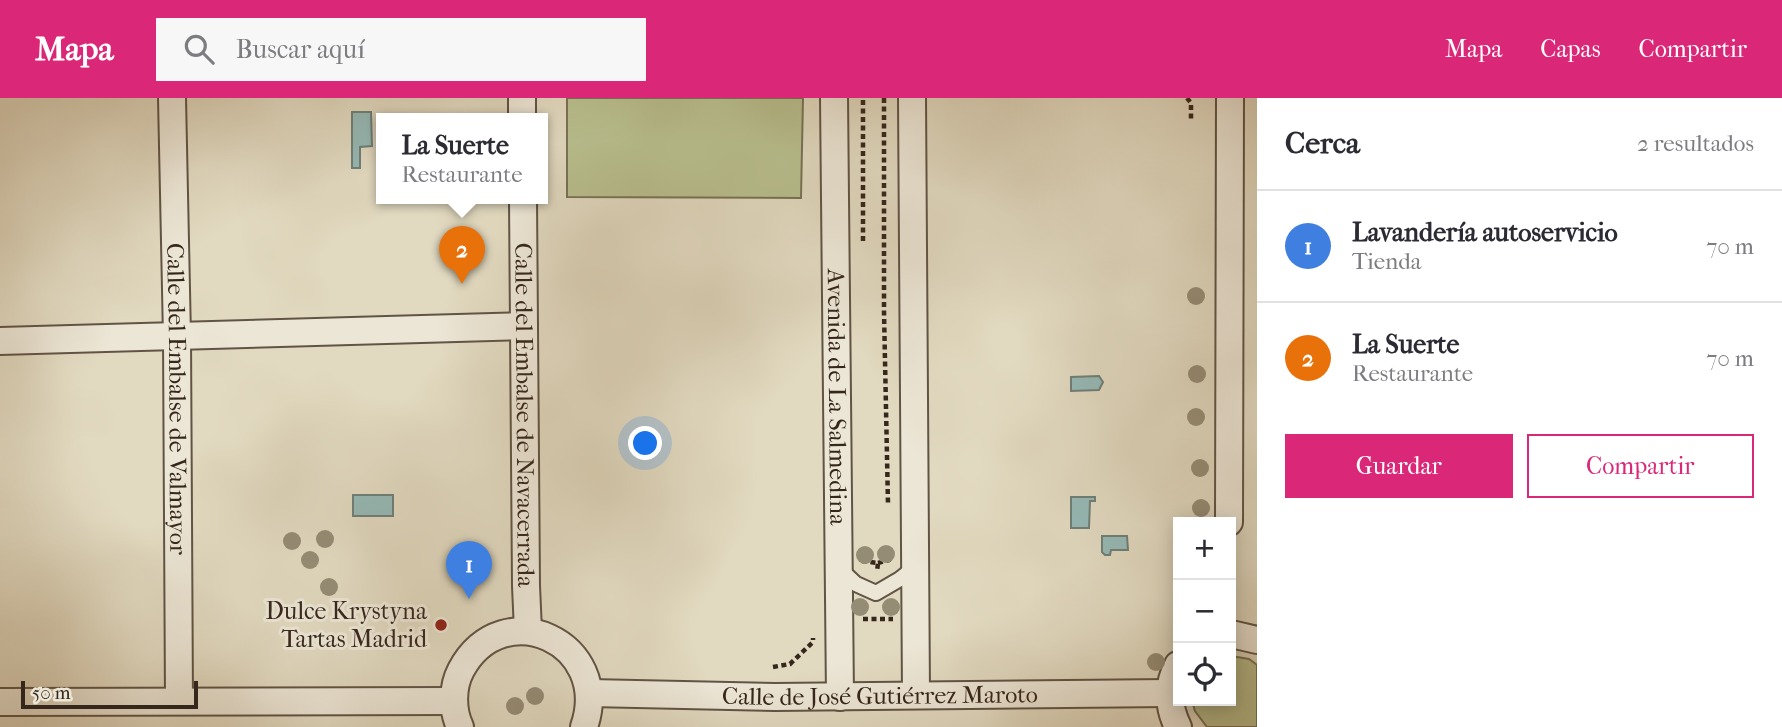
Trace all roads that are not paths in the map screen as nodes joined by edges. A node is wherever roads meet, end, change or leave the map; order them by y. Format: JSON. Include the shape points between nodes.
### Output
{"nodes":[{"id":1,"x":172,"y":98,"type":"edge"},
{"id":2,"x":834,"y":98,"type":"edge"},
{"id":3,"x":912,"y":98,"type":"edge"},
{"id":4,"x":1230,"y":98,"type":"edge"},
{"id":5,"x":523,"y":204,"type":"edge"},
{"id":6,"x":524,"y":327,"type":"junction"},
{"id":7,"x":177,"y":337,"type":"junction"},
{"id":8,"x":0,"y":341,"type":"edge"},
{"id":9,"x":1229,"y":517,"type":"edge"},
{"id":10,"x":915,"y":566,"type":"junction"},
{"id":11,"x":838,"y":567,"type":"junction"},
{"id":12,"x":528,"y":631,"type":"junction"},
{"id":13,"x":1236,"y":635,"type":"edge"},
{"id":14,"x":1257,"y":640,"type":"edge"},
{"id":15,"x":1173,"y":676,"type":"edge"},
{"id":16,"x":590,"y":692,"type":"junction"},
{"id":17,"x":1170,"y":693,"type":"junction"},
{"id":18,"x":916,"y":695,"type":"junction"},
{"id":19,"x":839,"y":697,"type":"junction"},
{"id":20,"x":179,"y":701,"type":"junction"},
{"id":21,"x":454,"y":701,"type":"junction"},
{"id":22,"x":0,"y":702,"type":"edge"},
{"id":23,"x":460,"y":727,"type":"edge"},
{"id":24,"x":584,"y":727,"type":"edge"},
{"id":25,"x":1178,"y":727,"type":"edge"}],
"edges":[{"from":1,"to":7,"type":"street","name":"Calle del Embalse de Valmayor"},
{"from":2,"to":11,"type":"street","name":"Avenida de La Salmedina"},
{"from":3,"to":10,"type":"street"},
{"from":4,"to":9,"type":"street"},
{"from":5,"to":6,"type":"street","name":"Calle del Embalse de Navacerrada"},
{"from":6,"to":7,"type":"street"},
{"from":6,"to":12,"type":"street","name":"Calle del Embalse de Navacerrada"},
{"from":7,"to":8,"type":"street"},
{"from":7,"to":20,"type":"street","name":"Calle del Embalse de Valmayor"},
{"from":10,"to":11,"type":"lane","via":[[876,593],[856,584]]},
{"from":10,"to":18,"type":"street"},
{"from":11,"to":19,"type":"street","name":"Avenida de La Salmedina"},
{"from":12,"to":16,"type":"street","via":[[551,638],[570,651]]},
{"from":12,"to":21,"type":"street","via":[[505,633],[484,642],[462,668]]},
{"from":13,"to":14,"type":"street"},
{"from":15,"to":17,"type":"street"},
{"from":16,"to":19,"type":"street","name":"Calle de José Gutiérrez Maroto"},
{"from":16,"to":24,"type":"street"},
{"from":17,"to":18,"type":"street","name":"Calle de José Gutiérrez Maroto"},
{"from":17,"to":25,"type":"street"},
{"from":18,"to":19,"type":"street","name":"Calle de José Gutiérrez Maroto"},
{"from":20,"to":21,"type":"street"},
{"from":20,"to":22,"type":"street"},
{"from":21,"to":23,"type":"street"}]}
